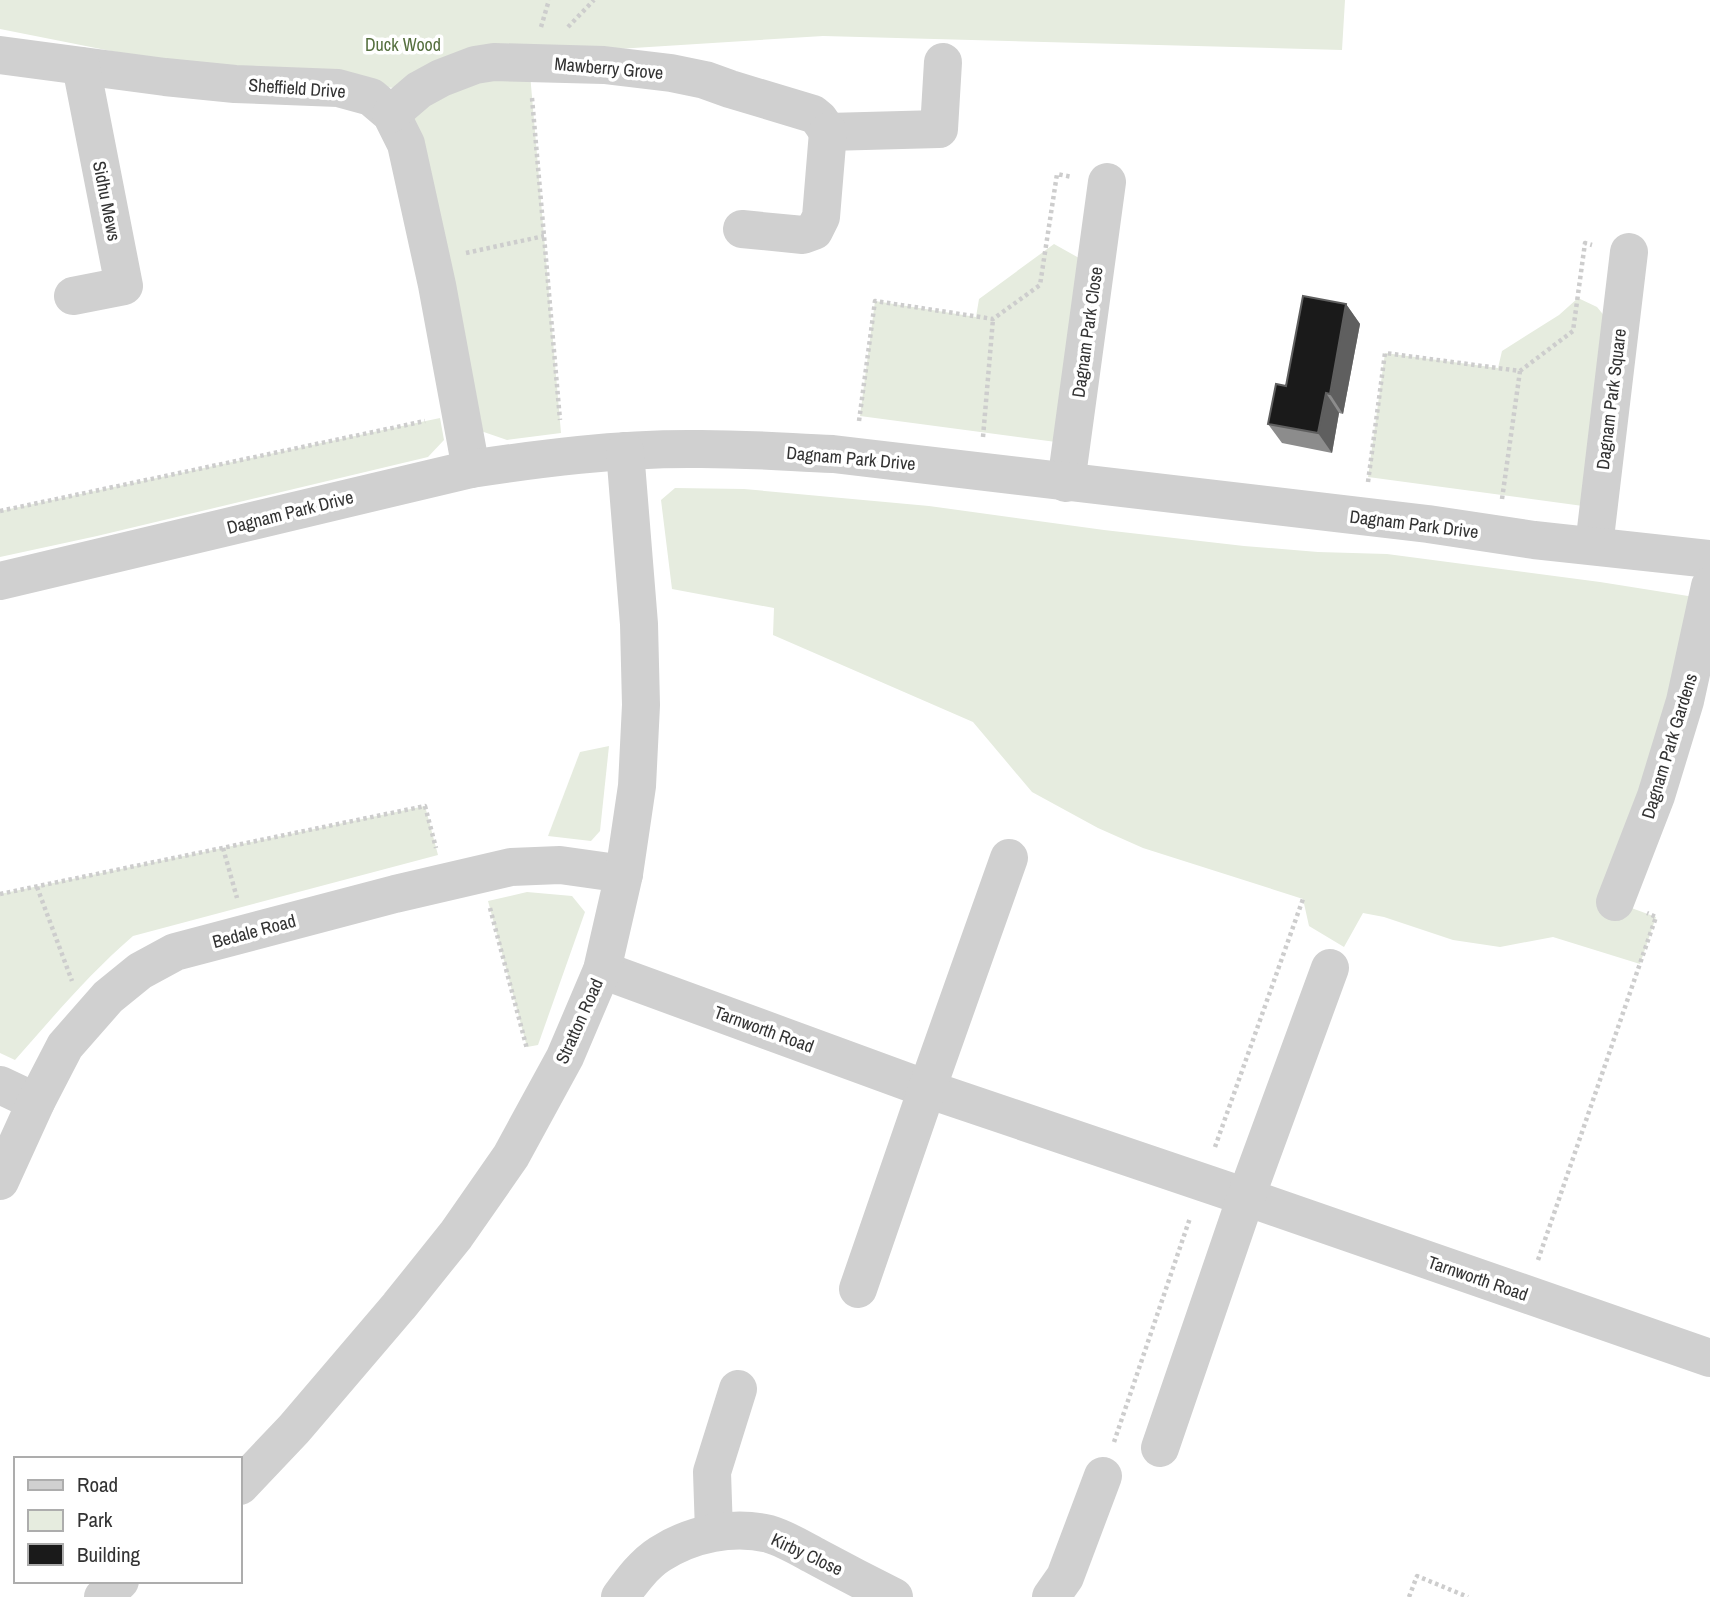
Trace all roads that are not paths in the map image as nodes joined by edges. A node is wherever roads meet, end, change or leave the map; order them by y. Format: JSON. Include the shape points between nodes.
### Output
{"nodes":[{"id":1,"x":0,"y":55,"type":"edge"},
{"id":2,"x":943,"y":62,"type":"dead end"},
{"id":3,"x":81,"y":65,"type":"junction"},
{"id":4,"x":391,"y":114,"type":"junction"},
{"id":5,"x":828,"y":132,"type":"junction"},
{"id":6,"x":1107,"y":182,"type":"road end"},
{"id":7,"x":742,"y":229,"type":"dead end"},
{"id":8,"x":1629,"y":252,"type":"road end"},
{"id":9,"x":73,"y":296,"type":"dead end"},
{"id":10,"x":625,"y":451,"type":"junction"},
{"id":11,"x":471,"y":469,"type":"junction"},
{"id":12,"x":1066,"y":483,"type":"junction"},
{"id":13,"x":1594,"y":545,"type":"junction"},
{"id":14,"x":1710,"y":559,"type":"edge"},
{"id":15,"x":0,"y":582,"type":"edge"},
{"id":16,"x":1710,"y":586,"type":"edge"},
{"id":17,"x":1009,"y":858,"type":"dead end"},
{"id":18,"x":624,"y":874,"type":"junction"},
{"id":19,"x":1615,"y":902,"type":"road end"},
{"id":20,"x":1330,"y":968,"type":"dead end"},
{"id":21,"x":602,"y":970,"type":"junction"},
{"id":22,"x":0,"y":1085,"type":"edge"},
{"id":23,"x":927,"y":1088,"type":"junction"},
{"id":24,"x":36,"y":1102,"type":"junction"},
{"id":25,"x":0,"y":1181,"type":"edge"},
{"id":26,"x":1247,"y":1197,"type":"junction"},
{"id":27,"x":858,"y":1289,"type":"dead end"},
{"id":28,"x":1710,"y":1358,"type":"edge"},
{"id":29,"x":738,"y":1389,"type":"dead end"},
{"id":30,"x":1160,"y":1448,"type":"dead end"},
{"id":31,"x":1103,"y":1476,"type":"road end"},
{"id":32,"x":242,"y":1484,"type":"edge"},
{"id":33,"x":714,"y":1532,"type":"junction"},
{"id":34,"x":118,"y":1583,"type":"edge"},
{"id":35,"x":103,"y":1597,"type":"edge"},
{"id":36,"x":620,"y":1597,"type":"edge"},
{"id":37,"x":894,"y":1597,"type":"edge"},
{"id":38,"x":1051,"y":1597,"type":"edge"}],
"edges":[{"from":1,"to":3,"type":"street","name":"Sheffield Drive"},
{"from":2,"to":5,"type":"street","via":[[939,129]]},
{"from":3,"to":4,"type":"street","name":"Sheffield Drive","via":[[235,84],[338,88],[371,97]]},
{"from":3,"to":9,"type":"street","name":"Sidhu Mews","via":[[124,286]]},
{"from":4,"to":5,"type":"street","name":"Mawberry Grove","via":[[419,90],[475,65],[604,65],[705,80],[813,114]]},
{"from":4,"to":11,"type":"street","name":"Sheffield Drive","via":[[406,144]]},
{"from":5,"to":7,"type":"street","via":[[821,217],[814,231],[803,235]]},
{"from":6,"to":12,"type":"street","name":"Dagnam Park Close"},
{"from":8,"to":13,"type":"street","name":"Dagnam Park Square"},
{"from":10,"to":11,"type":"street","name":"Dagnam Park Drive"},
{"from":10,"to":12,"type":"street","name":"Dagnam Park Drive","via":[[753,450],[854,457]]},
{"from":10,"to":18,"type":"street","name":"Stratton Road","via":[[641,705],[637,786]]},
{"from":11,"to":15,"type":"street","name":"Dagnam Park Drive"},
{"from":12,"to":13,"type":"street","name":"Dagnam Park Drive"},
{"from":13,"to":14,"type":"street","name":"Dagnam Park Drive"},
{"from":16,"to":19,"type":"street","name":"Dagnam Park Gardens","via":[[1685,701],[1656,796]]},
{"from":17,"to":23,"type":"street"},
{"from":18,"to":21,"type":"street","name":"Stratton Road"},
{"from":18,"to":24,"type":"street","name":"Bedale Road","via":[[560,865],[511,867],[175,952],[140,971],[108,997],[65,1046]]},
{"from":20,"to":26,"type":"street"},
{"from":21,"to":23,"type":"street","name":"Tarnworth Road"},
{"from":21,"to":32,"type":"street","name":"Stratton Road","via":[[565,1057],[511,1156],[456,1235],[312,1409]]},
{"from":22,"to":24,"type":"street"},
{"from":23,"to":26,"type":"street","name":"Tarnworth Road"},
{"from":23,"to":27,"type":"street"},
{"from":24,"to":25,"type":"street","name":"Bedale Road"},
{"from":26,"to":28,"type":"street","name":"Tarnworth Road"},
{"from":26,"to":30,"type":"street"},
{"from":29,"to":33,"type":"street","via":[[712,1472]]},
{"from":31,"to":38,"type":"street","via":[[1065,1577]]},
{"from":33,"to":36,"type":"street","name":"Kirby Close","via":[[659,1554]]},
{"from":33,"to":37,"type":"street","name":"Kirby Close","via":[[769,1534]]},
{"from":34,"to":35,"type":"street"}]}
